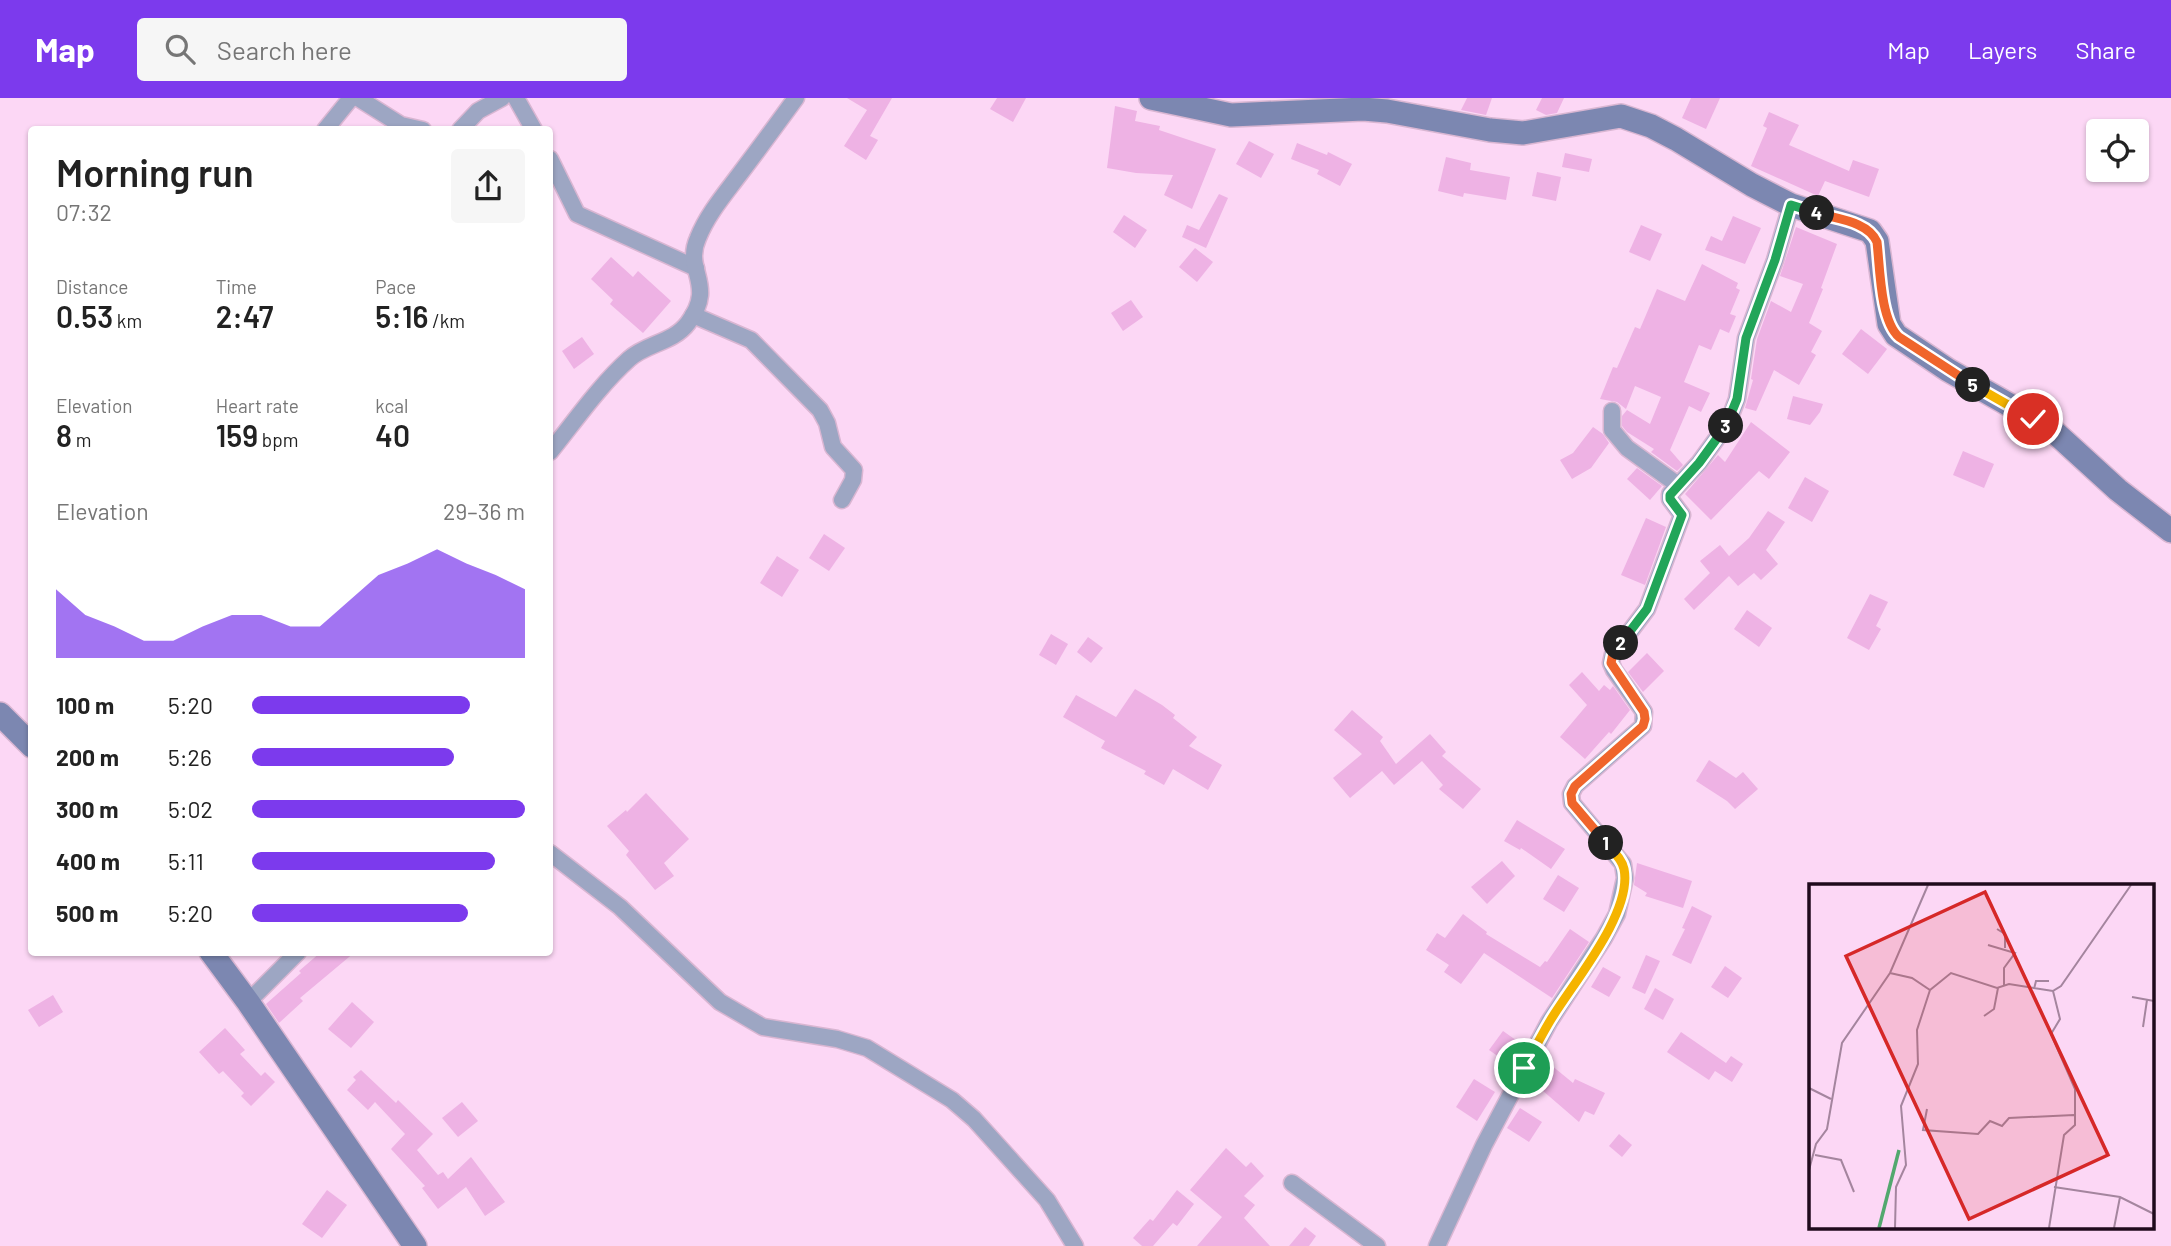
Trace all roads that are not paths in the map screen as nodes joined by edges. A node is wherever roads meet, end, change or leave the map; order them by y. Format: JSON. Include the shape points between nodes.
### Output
{"nodes":[{"id":1,"x":351,"y":98,"type":"edge"},
{"id":2,"x":358,"y":98,"type":"edge"},
{"id":3,"x":502,"y":98,"type":"edge"},
{"id":4,"x":516,"y":98,"type":"edge"},
{"id":5,"x":796,"y":98,"type":"edge"},
{"id":6,"x":1151,"y":98,"type":"edge"},
{"id":7,"x":328,"y":126,"type":"edge"},
{"id":8,"x":405,"y":126,"type":"edge"},
{"id":9,"x":464,"y":126,"type":"edge"},
{"id":10,"x":532,"y":126,"type":"edge"},
{"id":11,"x":553,"y":165,"type":"edge"},
{"id":12,"x":1791,"y":205,"type":"junction"},
{"id":13,"x":696,"y":268,"type":"junction"},
{"id":14,"x":693,"y":316,"type":"junction"},
{"id":15,"x":1612,"y":411,"type":"dead end"},
{"id":16,"x":553,"y":448,"type":"edge"},
{"id":17,"x":1678,"y":485,"type":"junction"},
{"id":18,"x":842,"y":500,"type":"dead end"},
{"id":19,"x":2171,"y":531,"type":"edge"},
{"id":20,"x":0,"y":714,"type":"edge"},
{"id":21,"x":28,"y":742,"type":"edge"},
{"id":22,"x":553,"y":855,"type":"edge"},
{"id":23,"x":214,"y":956,"type":"edge"},
{"id":24,"x":294,"y":956,"type":"edge"},
{"id":25,"x":248,"y":1002,"type":"junction"},
{"id":26,"x":1292,"y":1183,"type":"dead end"},
{"id":27,"x":415,"y":1246,"type":"edge"},
{"id":28,"x":1075,"y":1246,"type":"edge"},
{"id":29,"x":1377,"y":1246,"type":"edge"},
{"id":30,"x":1437,"y":1246,"type":"edge"}],
"edges":[{"from":1,"to":7,"type":"street"},
{"from":2,"to":8,"type":"street"},
{"from":3,"to":9,"type":"street","via":[[478,111]]},
{"from":4,"to":10,"type":"street"},
{"from":5,"to":13,"type":"street","via":[[702,230],[693,253]]},
{"from":6,"to":12,"type":"street","via":[[1231,116],[1363,109],[1523,133],[1621,116],[1664,133]]},
{"from":11,"to":13,"type":"street","via":[[577,214]]},
{"from":12,"to":17,"type":"street","via":[[1746,338],[1737,399],[1728,423]]},
{"from":12,"to":19,"type":"street","via":[[1870,231],[1877,242],[1889,324],[1896,335],[2050,428]]},
{"from":13,"to":14,"type":"street","via":[[701,288]]},
{"from":14,"to":16,"type":"street","via":[[678,333],[631,358]]},
{"from":14,"to":18,"type":"street","via":[[751,340],[820,410],[833,447],[854,470]]},
{"from":15,"to":17,"type":"street","via":[[1612,430],[1628,448]]},
{"from":17,"to":30,"type":"street","via":[[1670,499],[1682,515],[1660,578],[1647,609],[1613,653],[1611,663],[1644,712],[1643,726],[1571,794],[1572,803],[1623,864],[1625,878],[1617,914],[1549,1022]]},
{"from":20,"to":21,"type":"street"},
{"from":22,"to":28,"type":"street","via":[[620,907],[733,1011],[763,1027],[867,1048],[952,1100],[1047,1200]]},
{"from":23,"to":25,"type":"street"},
{"from":24,"to":25,"type":"street"},
{"from":25,"to":27,"type":"street"},
{"from":26,"to":29,"type":"street"}]}
